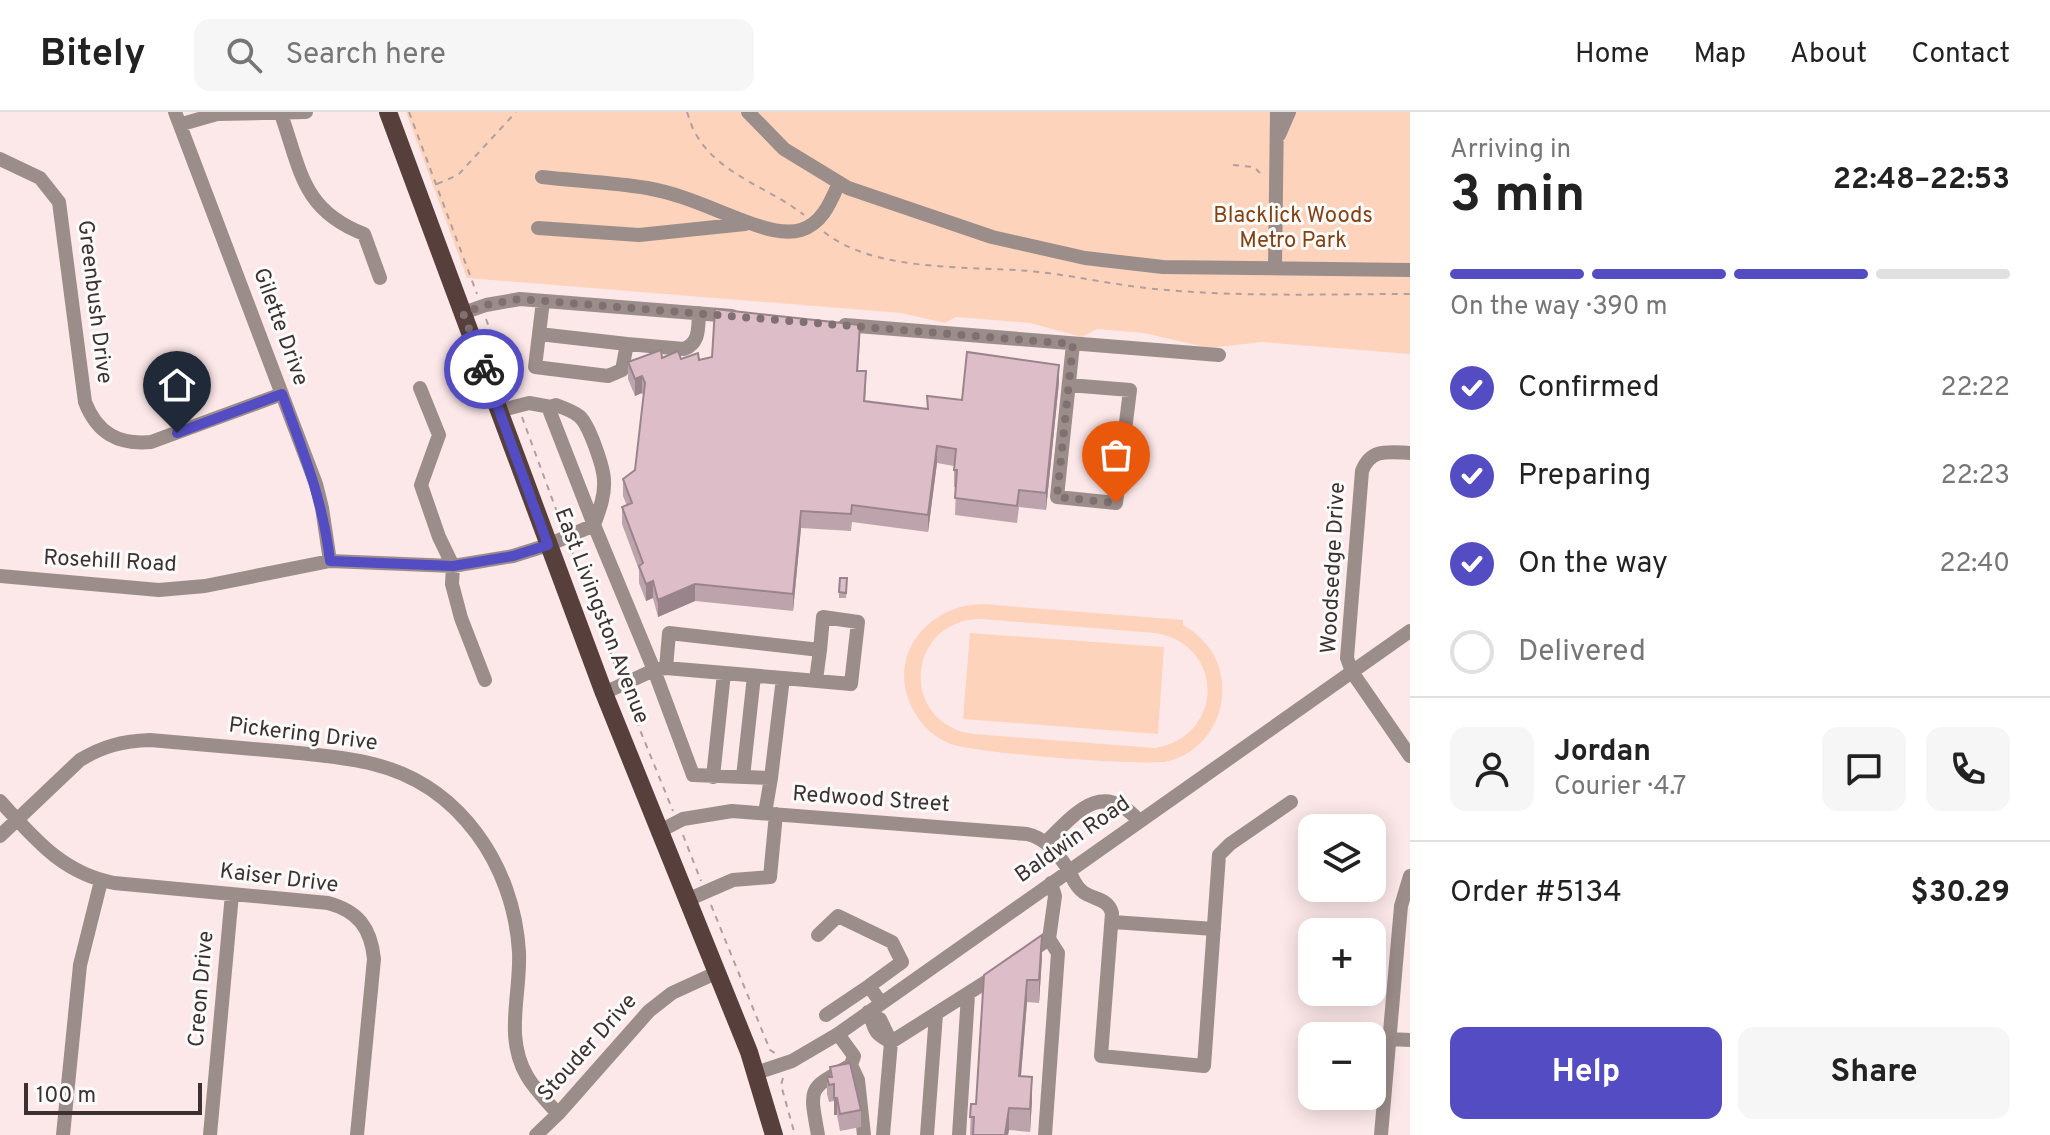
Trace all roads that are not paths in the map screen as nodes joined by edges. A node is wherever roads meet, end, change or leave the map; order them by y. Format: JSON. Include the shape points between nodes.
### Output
{"nodes":[{"id":1,"x":306,"y":112,"type":"edge"},
{"id":2,"x":388,"y":112,"type":"edge"},
{"id":3,"x":748,"y":112,"type":"edge"},
{"id":4,"x":1277,"y":112,"type":"edge"},
{"id":5,"x":1289,"y":112,"type":"edge"},
{"id":6,"x":275,"y":114,"type":"edge"},
{"id":7,"x":178,"y":118,"type":"edge"},
{"id":8,"x":1278,"y":139,"type":"junction"},
{"id":9,"x":0,"y":159,"type":"edge"},
{"id":10,"x":542,"y":177,"type":"dead end"},
{"id":11,"x":839,"y":183,"type":"junction"},
{"id":12,"x":751,"y":224,"type":"junction"},
{"id":13,"x":538,"y":228,"type":"dead end"},
{"id":14,"x":1275,"y":267,"type":"junction"},
{"id":15,"x":1410,"y":270,"type":"edge"},
{"id":16,"x":380,"y":278,"type":"dead end"},
{"id":17,"x":543,"y":301,"type":"junction"},
{"id":18,"x":463,"y":313,"type":"junction"},
{"id":19,"x":699,"y":313,"type":"junction"},
{"id":20,"x":745,"y":317,"type":"edge"},
{"id":21,"x":835,"y":324,"type":"edge"},
{"id":22,"x":539,"y":334,"type":"junction"},
{"id":23,"x":627,"y":344,"type":"junction"},
{"id":24,"x":1073,"y":344,"type":"junction"},
{"id":25,"x":1219,"y":355,"type":"dead end"},
{"id":26,"x":1069,"y":385,"type":"junction"},
{"id":27,"x":420,"y":388,"type":"dead end"},
{"id":28,"x":282,"y":394,"type":"junction"},
{"id":29,"x":551,"y":407,"type":"junction"},
{"id":30,"x":499,"y":411,"type":"junction"},
{"id":31,"x":1410,"y":453,"type":"edge"},
{"id":32,"x":594,"y":525,"type":"junction"},
{"id":33,"x":548,"y":545,"type":"junction"},
{"id":34,"x":330,"y":561,"type":"junction"},
{"id":35,"x":453,"y":566,"type":"junction"},
{"id":36,"x":0,"y":576,"type":"edge"},
{"id":37,"x":1410,"y":631,"type":"edge"},
{"id":38,"x":820,"y":650,"type":"junction"},
{"id":39,"x":660,"y":669,"type":"junction"},
{"id":40,"x":1352,"y":672,"type":"junction"},
{"id":41,"x":724,"y":673,"type":"junction"},
{"id":42,"x":754,"y":676,"type":"junction"},
{"id":43,"x":783,"y":678,"type":"junction"},
{"id":44,"x":485,"y":680,"type":"dead end"},
{"id":45,"x":816,"y":680,"type":"junction"},
{"id":46,"x":604,"y":693,"type":"junction"},
{"id":47,"x":1410,"y":756,"type":"edge"},
{"id":48,"x":713,"y":777,"type":"junction"},
{"id":49,"x":743,"y":777,"type":"junction"},
{"id":50,"x":771,"y":778,"type":"junction"},
{"id":51,"x":0,"y":801,"type":"edge"},
{"id":52,"x":1291,"y":802,"type":"dead end"},
{"id":53,"x":770,"y":814,"type":"junction"},
{"id":54,"x":17,"y":820,"type":"junction"},
{"id":55,"x":1139,"y":821,"type":"junction"},
{"id":56,"x":658,"y":832,"type":"junction"},
{"id":57,"x":0,"y":836,"type":"edge"},
{"id":58,"x":1046,"y":842,"type":"junction"},
{"id":59,"x":1069,"y":870,"type":"junction"},
{"id":60,"x":1410,"y":876,"type":"edge"},
{"id":61,"x":101,"y":881,"type":"junction"},
{"id":62,"x":1051,"y":883,"type":"junction"},
{"id":63,"x":232,"y":894,"type":"junction"},
{"id":64,"x":687,"y":900,"type":"junction"},
{"id":65,"x":1113,"y":922,"type":"junction"},
{"id":66,"x":1214,"y":929,"type":"junction"},
{"id":67,"x":818,"y":935,"type":"dead end"},
{"id":68,"x":1049,"y":939,"type":"junction"},
{"id":69,"x":718,"y":972,"type":"junction"},
{"id":70,"x":869,"y":986,"type":"junction"},
{"id":71,"x":968,"y":995,"type":"junction"},
{"id":72,"x":881,"y":1003,"type":"junction"},
{"id":73,"x":936,"y":1014,"type":"junction"},
{"id":74,"x":826,"y":1015,"type":"dead end"},
{"id":75,"x":869,"y":1015,"type":"junction"},
{"id":76,"x":838,"y":1034,"type":"junction"},
{"id":77,"x":1389,"y":1039,"type":"junction"},
{"id":78,"x":1410,"y":1040,"type":"edge"},
{"id":79,"x":891,"y":1042,"type":"junction"},
{"id":80,"x":851,"y":1065,"type":"junction"},
{"id":81,"x":756,"y":1073,"type":"junction"},
{"id":82,"x":558,"y":1114,"type":"junction"},
{"id":83,"x":63,"y":1135,"type":"edge"},
{"id":84,"x":210,"y":1135,"type":"edge"},
{"id":85,"x":357,"y":1135,"type":"edge"},
{"id":86,"x":536,"y":1135,"type":"edge"},
{"id":87,"x":774,"y":1135,"type":"edge"},
{"id":88,"x":818,"y":1135,"type":"edge"},
{"id":89,"x":864,"y":1135,"type":"edge"},
{"id":90,"x":883,"y":1135,"type":"edge"},
{"id":91,"x":927,"y":1135,"type":"edge"},
{"id":92,"x":959,"y":1135,"type":"edge"},
{"id":93,"x":1045,"y":1135,"type":"edge"},
{"id":94,"x":1381,"y":1135,"type":"edge"}],
"edges":[{"from":1,"to":6,"type":"street"},
{"from":2,"to":18,"type":"main road","name":"East Livingston Avenue"},
{"from":3,"to":11,"type":"street","via":[[784,149]]},
{"from":4,"to":8,"type":"street"},
{"from":5,"to":8,"type":"street"},
{"from":6,"to":7,"type":"street"},
{"from":6,"to":16,"type":"street","via":[[311,197],[345,227],[364,234]]},
{"from":7,"to":28,"type":"street","name":"Gilette Drive"},
{"from":8,"to":14,"type":"street"},
{"from":9,"to":28,"type":"street","name":"Greenbush Drive","via":[[40,178],[59,202],[85,402],[109,436],[136,444],[151,442]]},
{"from":10,"to":12,"type":"street","via":[[649,188]]},
{"from":11,"to":12,"type":"street","via":[[820,218],[801,230]]},
{"from":11,"to":14,"type":"street","via":[[992,237],[1085,258],[1163,267]]},
{"from":12,"to":13,"type":"street","via":[[639,235]]},
{"from":14,"to":15,"type":"street"},
{"from":17,"to":18,"type":"street","via":[[520,299]]},
{"from":17,"to":19,"type":"street"},
{"from":17,"to":22,"type":"street"},
{"from":18,"to":30,"type":"main road","name":"East Livingston Avenue"},
{"from":19,"to":20,"type":"street"},
{"from":19,"to":23,"type":"street","via":[[691,346]]},
{"from":21,"to":24,"type":"street"},
{"from":22,"to":23,"type":"street"},
{"from":22,"to":23,"type":"street","via":[[535,367],[608,376],[622,370]]},
{"from":24,"to":25,"type":"street"},
{"from":24,"to":26,"type":"street"},
{"from":26,"to":26,"type":"street","via":[[1057,497],[1116,503],[1130,390]]},
{"from":27,"to":35,"type":"street","via":[[439,435],[421,485]]},
{"from":28,"to":34,"type":"street","name":"Gilette Drive","via":[[316,484]]},
{"from":29,"to":30,"type":"street","via":[[529,403]]},
{"from":29,"to":32,"type":"street"},
{"from":29,"to":32,"type":"street","via":[[565,408],[583,420],[603,469],[603,497]]},
{"from":30,"to":33,"type":"main road","name":"East Livingston Avenue"},
{"from":31,"to":40,"type":"street","name":"Woodsedge Drive","via":[[1374,454],[1362,471],[1347,642]]},
{"from":32,"to":33,"type":"street","name":"Rosehill Road"},
{"from":32,"to":39,"type":"street"},
{"from":33,"to":35,"type":"street","name":"Rosehill Road"},
{"from":33,"to":46,"type":"main road","name":"East Livingston Avenue"},
{"from":34,"to":35,"type":"street","name":"Rosehill Road"},
{"from":34,"to":36,"type":"street","name":"Rosehill Road","via":[[159,590]]},
{"from":35,"to":44,"type":"street","via":[[461,618]]},
{"from":37,"to":40,"type":"street","name":"Baldwin Road"},
{"from":38,"to":39,"type":"street","via":[[669,633]]},
{"from":38,"to":45,"type":"street"},
{"from":38,"to":45,"type":"street","via":[[823,617],[858,622],[851,684]]},
{"from":39,"to":41,"type":"street"},
{"from":39,"to":46,"type":"street"},
{"from":39,"to":48,"type":"street","via":[[691,772]]},
{"from":40,"to":47,"type":"street","name":"Woodsedge Drive"},
{"from":40,"to":55,"type":"street","name":"Baldwin Road"},
{"from":41,"to":42,"type":"street"},
{"from":41,"to":48,"type":"street"},
{"from":42,"to":43,"type":"street"},
{"from":42,"to":49,"type":"street"},
{"from":43,"to":45,"type":"street"},
{"from":43,"to":50,"type":"street"},
{"from":46,"to":56,"type":"main road","name":"East Livingston Avenue"},
{"from":48,"to":49,"type":"street"},
{"from":49,"to":50,"type":"street"},
{"from":50,"to":53,"type":"street"},
{"from":51,"to":54,"type":"street","name":"Kaiser Drive"},
{"from":52,"to":66,"type":"street","via":[[1219,855]]},
{"from":53,"to":56,"type":"street","name":"Redwood Street","via":[[716,812]]},
{"from":53,"to":58,"type":"street","name":"Redwood Street","via":[[1027,834]]},
{"from":53,"to":64,"type":"street","via":[[770,877],[733,880]]},
{"from":54,"to":57,"type":"street","name":"Pickering Drive"},
{"from":54,"to":61,"type":"street","name":"Kaiser Drive","via":[[66,866]]},
{"from":54,"to":82,"type":"street","name":"Pickering Drive","via":[[80,760],[131,741],[341,758],[408,776],[464,817],[503,876],[518,940],[518,1055],[528,1078]]},
{"from":55,"to":58,"type":"street","via":[[1128,808],[1100,799]]},
{"from":55,"to":59,"type":"street","name":"Baldwin Road"},
{"from":56,"to":64,"type":"main road","name":"East Livingston Avenue"},
{"from":58,"to":59,"type":"street"},
{"from":59,"to":62,"type":"street","name":"Baldwin Road"},
{"from":59,"to":65,"type":"street","via":[[1080,890],[1110,906]]},
{"from":60,"to":77,"type":"street","via":[[1401,906]]},
{"from":61,"to":63,"type":"street","name":"Kaiser Drive"},
{"from":61,"to":83,"type":"street","via":[[80,965]]},
{"from":62,"to":68,"type":"street","via":[[1055,896]]},
{"from":62,"to":72,"type":"street","name":"Baldwin Road"},
{"from":63,"to":84,"type":"street","name":"Creon Drive"},
{"from":63,"to":85,"type":"street","name":"Kaiser Drive","via":[[340,906],[369,933],[374,959]]},
{"from":64,"to":69,"type":"main road","name":"East Livingston Avenue"},
{"from":65,"to":66,"type":"street"},
{"from":65,"to":66,"type":"street","via":[[1101,1056],[1204,1066]]},
{"from":67,"to":70,"type":"street","via":[[838,916],[892,942],[902,962]]},
{"from":68,"to":71,"type":"street"},
{"from":68,"to":93,"type":"street","via":[[1058,953]]},
{"from":69,"to":81,"type":"main road","name":"East Livingston Avenue"},
{"from":69,"to":82,"type":"street","name":"Stouder Drive","via":[[672,993],[649,1011]]},
{"from":70,"to":72,"type":"street"},
{"from":70,"to":74,"type":"street"},
{"from":71,"to":73,"type":"street"},
{"from":71,"to":92,"type":"street"},
{"from":72,"to":75,"type":"street","name":"Baldwin Road"},
{"from":73,"to":79,"type":"street"},
{"from":73,"to":91,"type":"street"},
{"from":75,"to":76,"type":"street","name":"Baldwin Road"},
{"from":75,"to":79,"type":"street","via":[[879,1036]]},
{"from":76,"to":80,"type":"street","via":[[854,1056]]},
{"from":76,"to":81,"type":"street","name":"Baldwin Road"},
{"from":77,"to":78,"type":"street"},
{"from":77,"to":94,"type":"street"},
{"from":79,"to":90,"type":"street"},
{"from":80,"to":88,"type":"street","via":[[818,1085],[812,1101]]},
{"from":80,"to":89,"type":"street","via":[[858,1080]]},
{"from":81,"to":87,"type":"main road","name":"East Livingston Avenue"},
{"from":82,"to":86,"type":"street","name":"Stouder Drive"}]}
